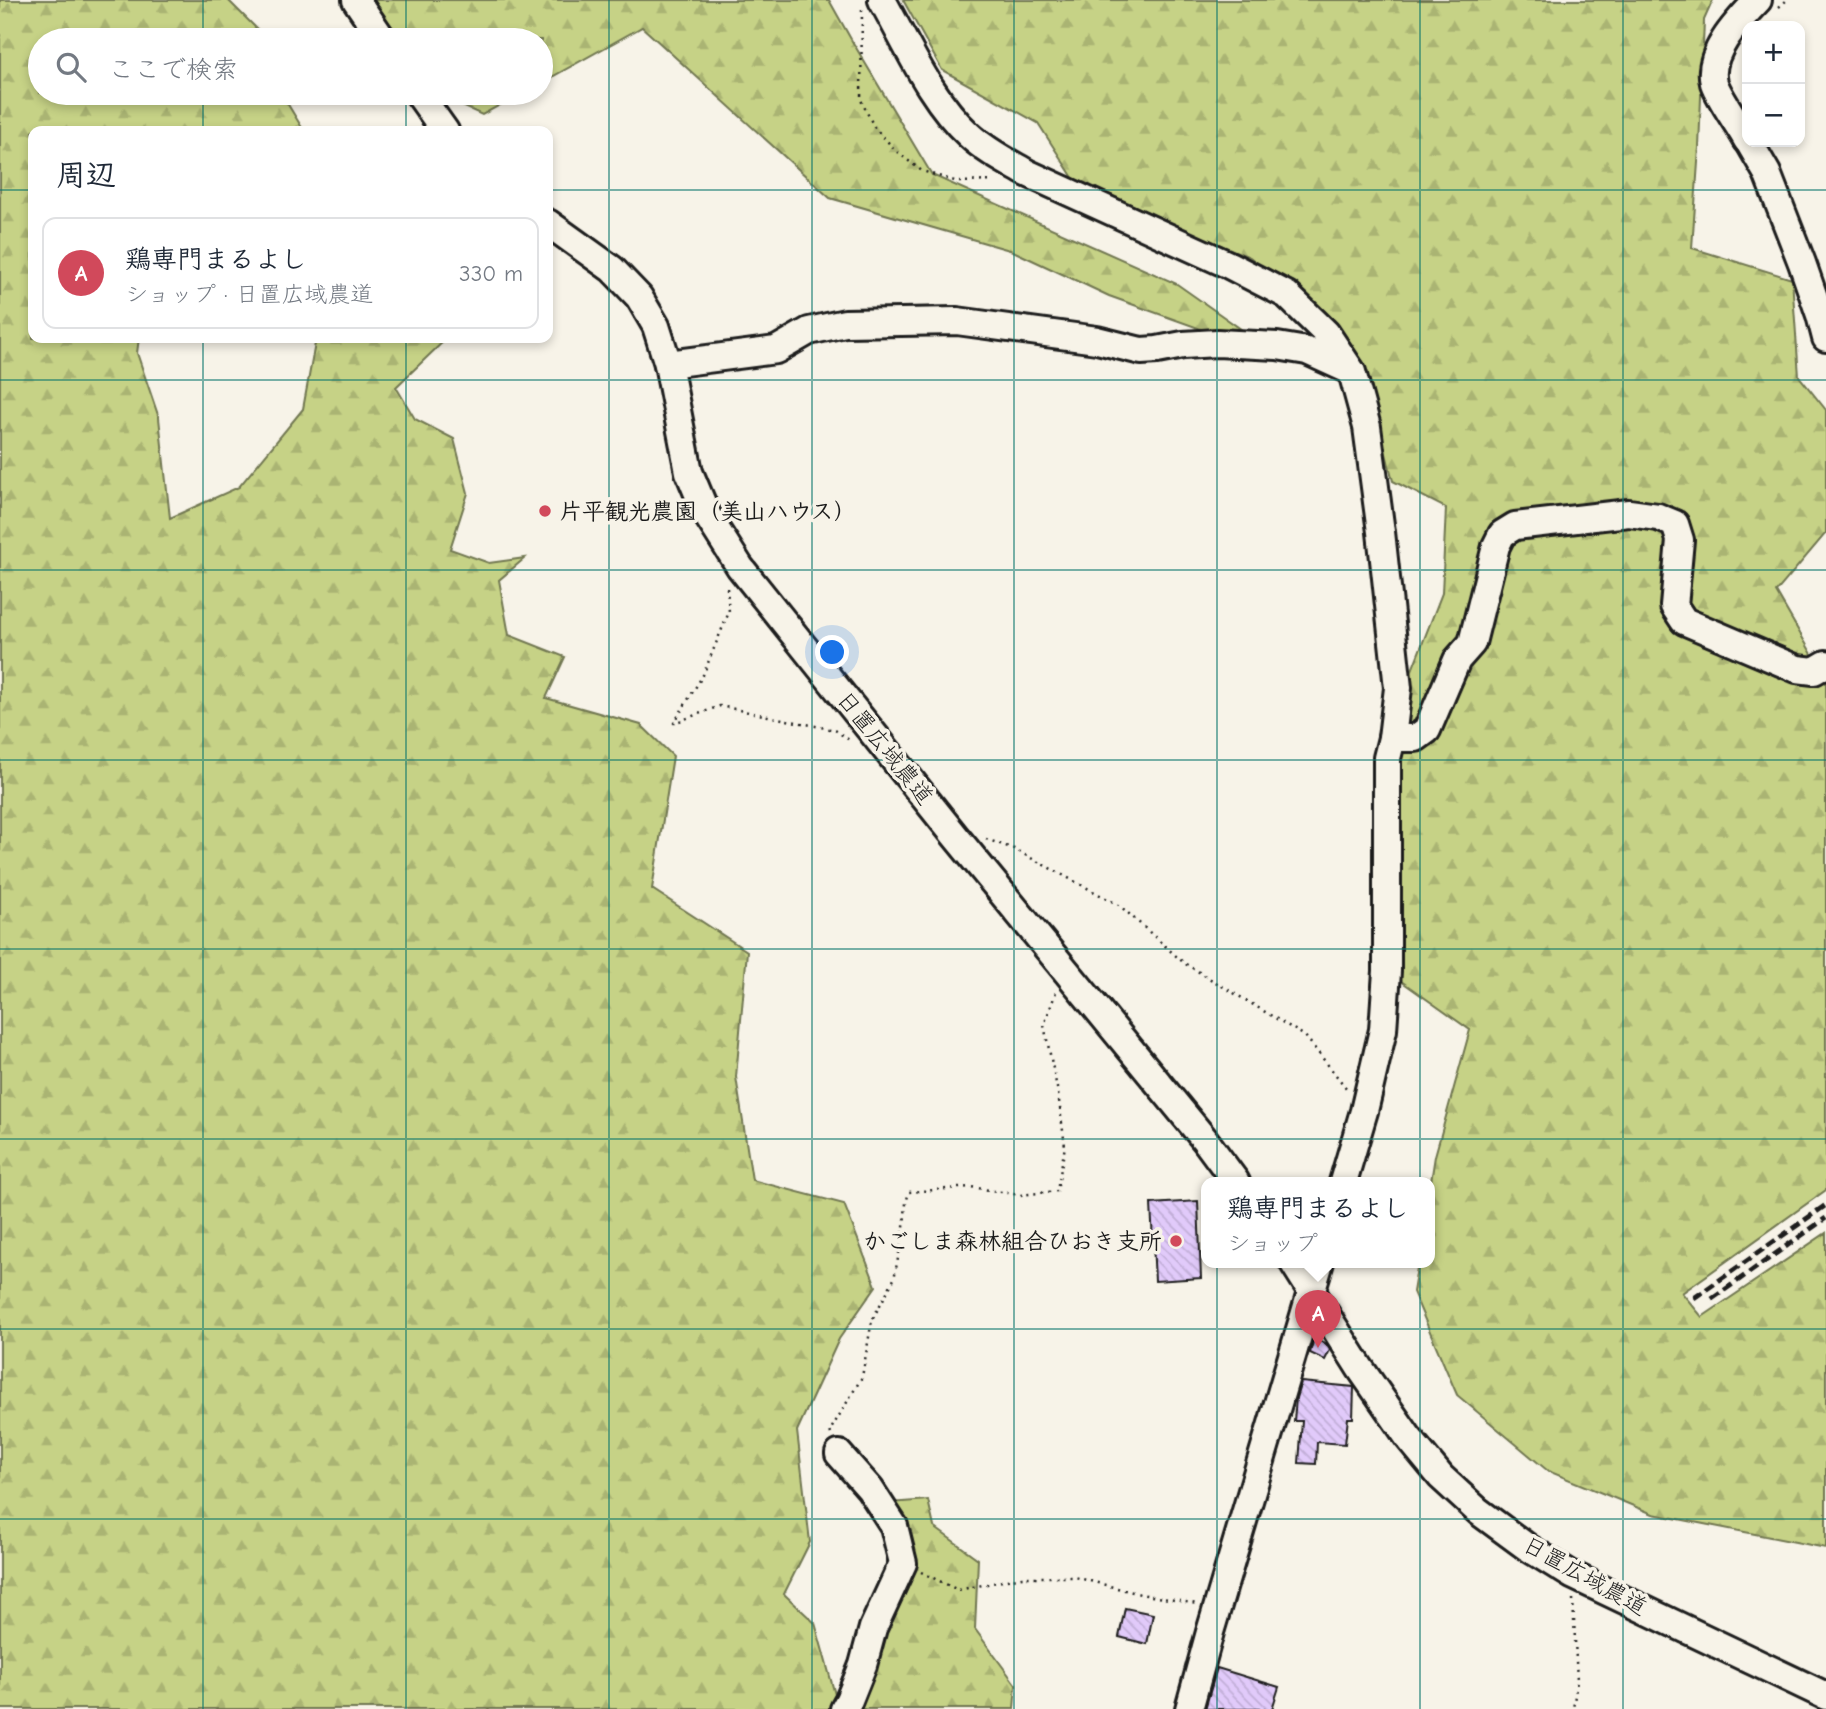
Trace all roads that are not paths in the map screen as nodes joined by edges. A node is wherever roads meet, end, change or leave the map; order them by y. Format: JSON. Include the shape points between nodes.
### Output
{"nodes":[{"id":1,"x":356,"y":0,"type":"edge"},
{"id":2,"x":882,"y":0,"type":"edge"},
{"id":3,"x":1758,"y":0,"type":"edge"},
{"id":4,"x":375,"y":28,"type":"edge"},
{"id":5,"x":427,"y":105,"type":"edge"},
{"id":6,"x":441,"y":126,"type":"edge"},
{"id":7,"x":1742,"y":131,"type":"edge"},
{"id":8,"x":1752,"y":147,"type":"edge"},
{"id":9,"x":553,"y":227,"type":"edge"},
{"id":10,"x":1826,"y":338,"type":"edge"},
{"id":11,"x":668,"y":364,"type":"junction"},
{"id":12,"x":1352,"y":372,"type":"junction"},
{"id":13,"x":1826,"y":664,"type":"edge"},
{"id":14,"x":1392,"y":738,"type":"junction"},
{"id":15,"x":1232,"y":1177,"type":"edge"},
{"id":16,"x":1344,"y":1177,"type":"edge"},
{"id":17,"x":1297,"y":1268,"type":"edge"},
{"id":18,"x":1318,"y":1268,"type":"edge"},
{"id":19,"x":1312,"y":1291,"type":"junction"},
{"id":20,"x":839,"y":1454,"type":"road end"},
{"id":21,"x":1826,"y":1696,"type":"edge"},
{"id":22,"x":844,"y":1709,"type":"edge"},
{"id":23,"x":1189,"y":1709,"type":"edge"}],
"edges":[{"from":1,"to":4,"type":"street"},
{"from":2,"to":12,"type":"street","via":[[929,85],[970,136],[1027,173],[1287,295],[1326,333]]},
{"from":3,"to":7,"type":"street","via":[[1719,47],[1713,74],[1715,86]]},
{"from":5,"to":6,"type":"street"},
{"from":8,"to":10,"type":"street","via":[[1767,173]]},
{"from":9,"to":11,"type":"street","name":"日置広域農道","via":[[612,269],[639,298],[656,326]]},
{"from":11,"to":12,"type":"street","via":[[776,351],[810,331],[845,323],[957,321],[1097,340],[1141,351],[1217,343],[1277,345],[1307,351]]},
{"from":11,"to":15,"type":"street","name":"日置広域農道","via":[[689,471],[707,515],[740,567]]},
{"from":12,"to":14,"type":"street","via":[[1367,427],[1381,532],[1398,688]]},
{"from":13,"to":14,"type":"street","via":[[1814,671],[1797,668],[1684,621],[1674,606],[1680,540],[1675,524],[1629,513],[1515,526],[1496,546],[1472,643],[1457,660],[1427,730],[1416,738]]},
{"from":14,"to":16,"type":"street","via":[[1387,758],[1383,1030]]},
{"from":17,"to":19,"type":"street","name":"日置広域農道"},
{"from":18,"to":19,"type":"street"},
{"from":19,"to":21,"type":"street","name":"日置広域農道","via":[[1408,1437],[1441,1477],[1478,1511],[1572,1575]]},
{"from":19,"to":23,"type":"street"},
{"from":20,"to":22,"type":"street","via":[[894,1526],[902,1563]]}]}
